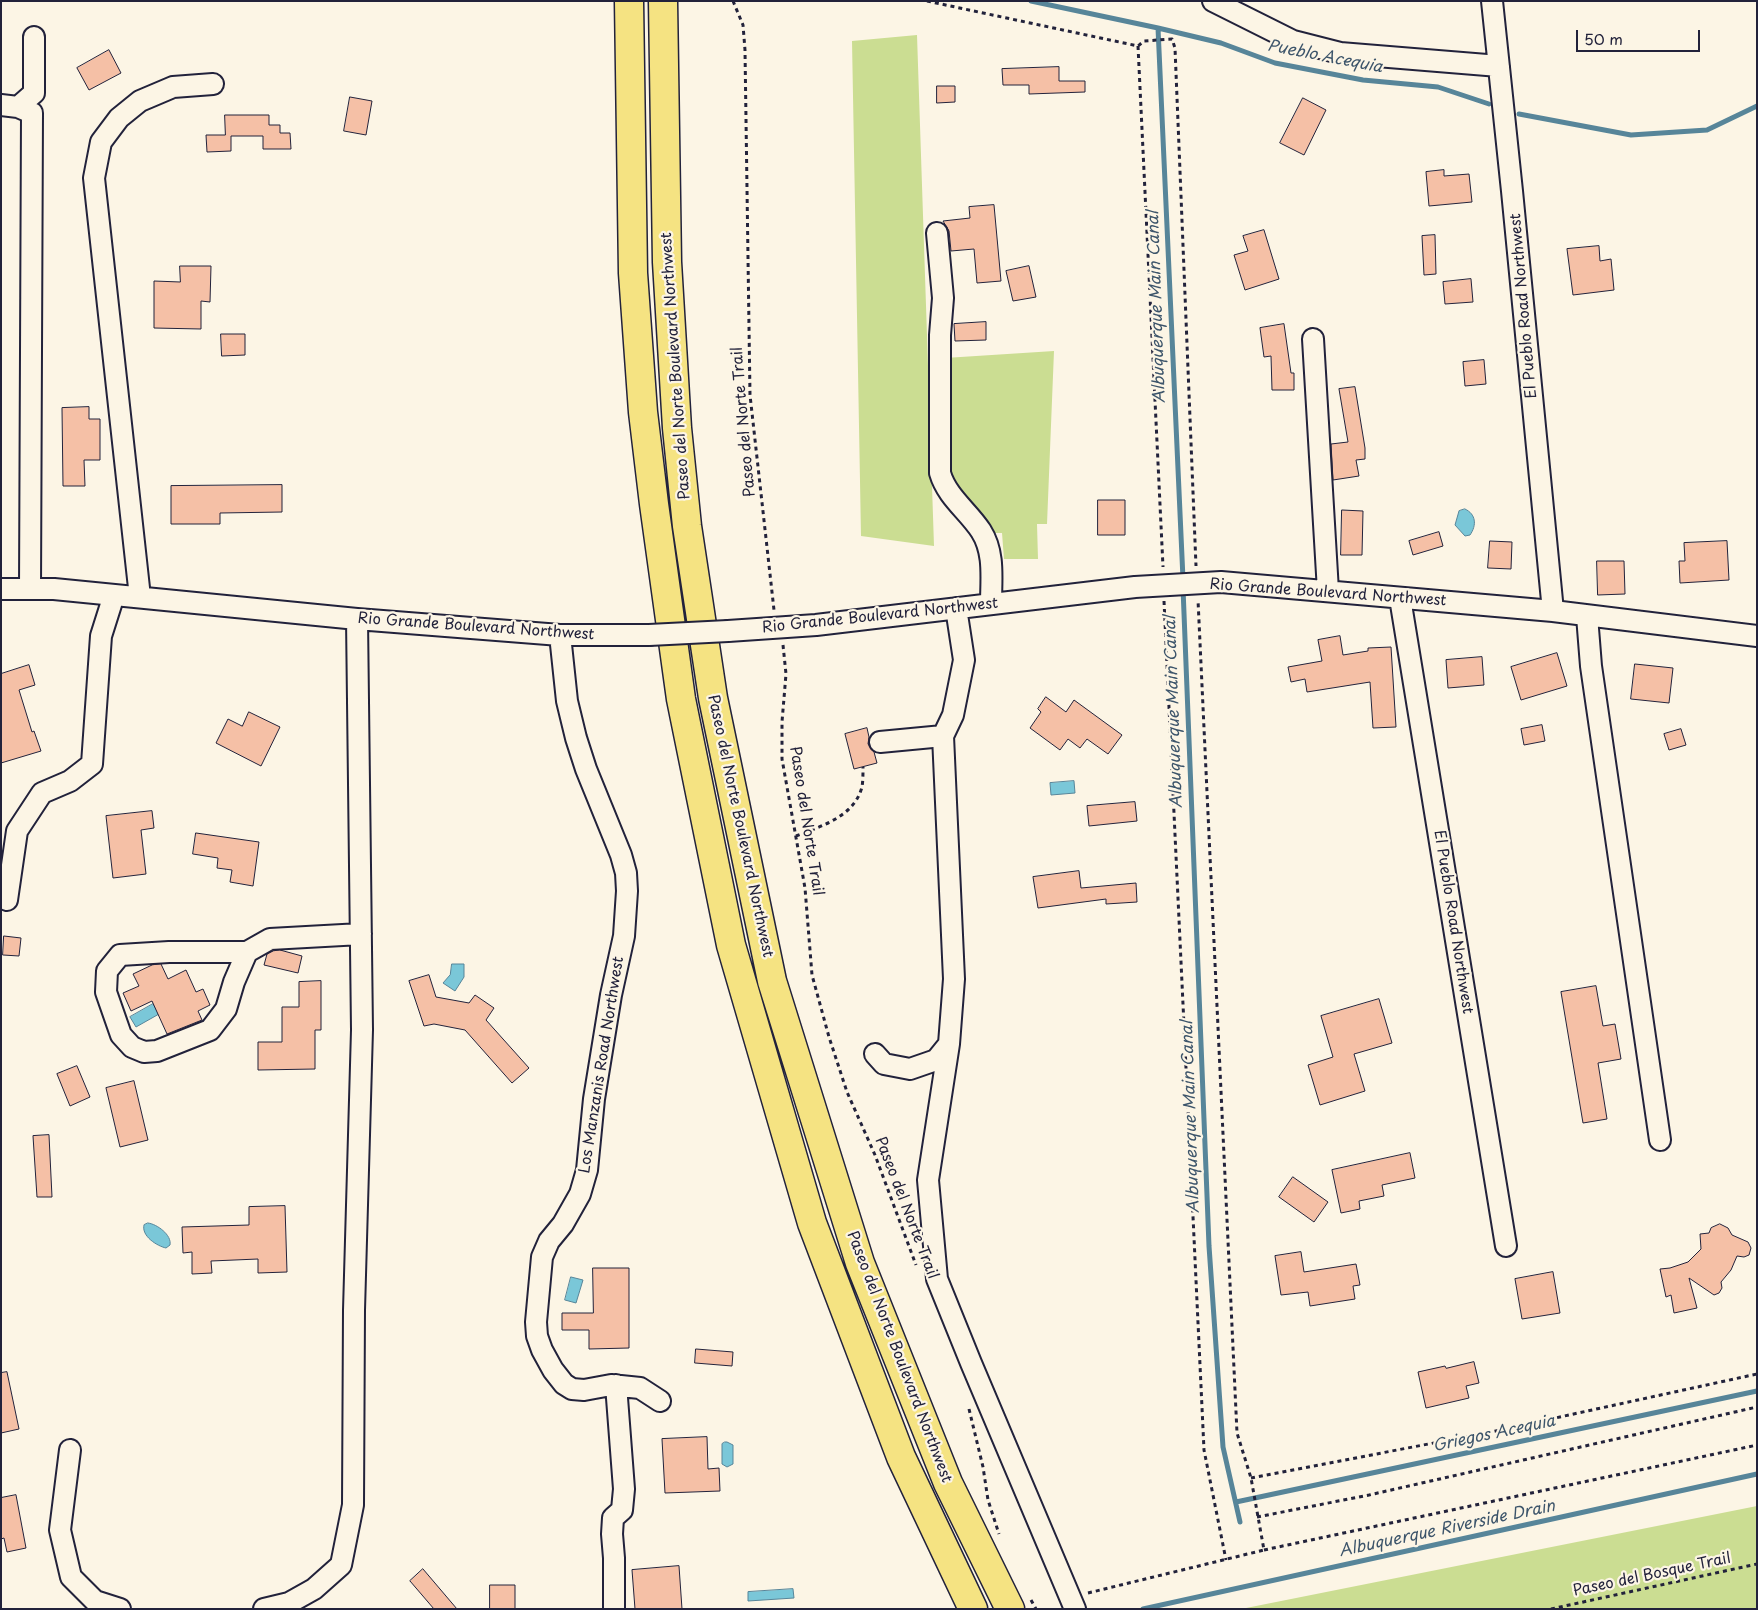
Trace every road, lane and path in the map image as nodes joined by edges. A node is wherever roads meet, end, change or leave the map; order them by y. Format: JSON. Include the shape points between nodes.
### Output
{"nodes":[{"id":1,"x":629,"y":1,"type":"edge"},
{"id":2,"x":663,"y":1,"type":"edge"},
{"id":3,"x":733,"y":1,"type":"edge"},
{"id":4,"x":927,"y":1,"type":"edge"},
{"id":5,"x":1212,"y":1,"type":"edge"},
{"id":6,"x":1492,"y":1,"type":"edge"},
{"id":7,"x":34,"y":37,"type":"dead end"},
{"id":8,"x":1138,"y":46,"type":"junction"},
{"id":9,"x":1499,"y":66,"type":"junction"},
{"id":10,"x":212,"y":84,"type":"dead end"},
{"id":11,"x":10,"y":106,"type":"edge"},
{"id":12,"x":937,"y":233,"type":"dead end"},
{"id":13,"x":1312,"y":339,"type":"dead end"},
{"id":14,"x":1182,"y":584,"type":"junction"},
{"id":15,"x":1,"y":589,"type":"edge"},
{"id":16,"x":30,"y":589,"type":"junction"},
{"id":17,"x":1328,"y":591,"type":"junction"},
{"id":18,"x":114,"y":595,"type":"junction"},
{"id":19,"x":140,"y":597,"type":"junction"},
{"id":20,"x":1400,"y":598,"type":"junction"},
{"id":21,"x":991,"y":604,"type":"junction"},
{"id":22,"x":956,"y":608,"type":"junction"},
{"id":23,"x":1553,"y":611,"type":"junction"},
{"id":24,"x":1587,"y":616,"type":"junction"},
{"id":25,"x":358,"y":619,"type":"junction"},
{"id":26,"x":778,"y":628,"type":"junction"},
{"id":27,"x":560,"y":635,"type":"junction"},
{"id":28,"x":1757,"y":636,"type":"edge"},
{"id":29,"x":942,"y":736,"type":"junction"},
{"id":30,"x":880,"y":742,"type":"dead end"},
{"id":31,"x":863,"y":767,"type":"dead end"},
{"id":32,"x":796,"y":836,"type":"junction"},
{"id":33,"x":7,"y":900,"type":"dead end"},
{"id":34,"x":361,"y":934,"type":"junction"},
{"id":35,"x":247,"y":952,"type":"junction"},
{"id":36,"x":950,"y":1044,"type":"junction"},
{"id":37,"x":875,"y":1054,"type":"dead end"},
{"id":38,"x":1660,"y":1140,"type":"dead end"},
{"id":39,"x":1506,"y":1246,"type":"dead end"},
{"id":40,"x":917,"y":1267,"type":"dead end"},
{"id":41,"x":1757,"y":1374,"type":"edge"},
{"id":42,"x":616,"y":1385,"type":"junction"},
{"id":43,"x":660,"y":1401,"type":"dead end"},
{"id":44,"x":968,"y":1406,"type":"dead end"},
{"id":45,"x":1757,"y":1407,"type":"edge"},
{"id":46,"x":1757,"y":1445,"type":"edge"},
{"id":47,"x":70,"y":1450,"type":"dead end"},
{"id":48,"x":1251,"y":1478,"type":"junction"},
{"id":49,"x":1257,"y":1517,"type":"junction"},
{"id":50,"x":1003,"y":1542,"type":"dead end"},
{"id":51,"x":1264,"y":1550,"type":"junction"},
{"id":52,"x":1226,"y":1560,"type":"junction"},
{"id":53,"x":1757,"y":1564,"type":"edge"},
{"id":54,"x":1019,"y":1600,"type":"edge"},
{"id":55,"x":1072,"y":1603,"type":"edge"},
{"id":56,"x":120,"y":1609,"type":"edge"},
{"id":57,"x":264,"y":1609,"type":"edge"},
{"id":58,"x":614,"y":1609,"type":"edge"},
{"id":59,"x":973,"y":1609,"type":"edge"},
{"id":60,"x":1036,"y":1609,"type":"edge"},
{"id":61,"x":1551,"y":1609,"type":"edge"}],
"edges":[{"from":1,"to":59,"type":"highway","name":"Paseo del Norte Boulevard Northwest","via":[[633,273],[645,430],[681,700],[731,945],[812,1223],[901,1457]]},
{"from":2,"to":54,"type":"highway","name":"Paseo del Norte Boulevard Northwest","via":[[667,262],[686,516],[713,698],[770,972],[860,1263],[948,1483]]},
{"from":3,"to":26,"type":"path","name":"Paseo del Norte Trail","via":[[743,26],[745,50],[750,394],[771,595]]},
{"from":4,"to":8,"type":"path"},
{"from":5,"to":9,"type":"street","via":[[1293,41],[1340,53]]},
{"from":6,"to":9,"type":"street","name":"El Pueblo Road Northwest"},
{"from":7,"to":11,"type":"street","via":[[34,93]]},
{"from":8,"to":14,"type":"path"},
{"from":8,"to":14,"type":"path","via":[[1144,41],[1172,39],[1175,48]]},
{"from":9,"to":23,"type":"street","name":"El Pueblo Road Northwest"},
{"from":10,"to":19,"type":"street","via":[[173,87],[133,107],[101,142],[94,178]]},
{"from":11,"to":16,"type":"street","via":[[32,113]]},
{"from":12,"to":21,"type":"street","via":[[943,298],[940,474],[950,494],[987,542],[992,564]]},
{"from":13,"to":17,"type":"street"},
{"from":14,"to":17,"type":"street","name":"Rio Grande Boulevard Northwest","via":[[1221,582]]},
{"from":14,"to":21,"type":"street","name":"Rio Grande Boulevard Northwest"},
{"from":14,"to":48,"type":"path","via":[[1237,1433]]},
{"from":14,"to":52,"type":"path","via":[[1204,1450]]},
{"from":15,"to":16,"type":"street","name":"Rio Grande Boulevard Northwest"},
{"from":16,"to":18,"type":"street","name":"Rio Grande Boulevard Northwest"},
{"from":17,"to":20,"type":"street","name":"Rio Grande Boulevard Northwest"},
{"from":18,"to":19,"type":"street","name":"Rio Grande Boulevard Northwest"},
{"from":18,"to":33,"type":"street","via":[[101,636],[92,764],[70,780],[42,793],[17,831]]},
{"from":19,"to":25,"type":"street","name":"Rio Grande Boulevard Northwest"},
{"from":20,"to":23,"type":"street","name":"Rio Grande Boulevard Northwest"},
{"from":20,"to":39,"type":"street","name":"El Pueblo Road Northwest"},
{"from":21,"to":22,"type":"street","name":"Rio Grande Boulevard Northwest"},
{"from":22,"to":26,"type":"street","name":"Rio Grande Boulevard Northwest"},
{"from":22,"to":29,"type":"street","via":[[964,660],[953,715]]},
{"from":23,"to":24,"type":"street","name":"Rio Grande Boulevard Northwest"},
{"from":24,"to":28,"type":"street","name":"Rio Grande Boulevard Northwest"},
{"from":24,"to":38,"type":"street","via":[[1591,666]]},
{"from":25,"to":27,"type":"street","name":"Rio Grande Boulevard Northwest"},
{"from":25,"to":34,"type":"street"},
{"from":26,"to":27,"type":"street","name":"Rio Grande Boulevard Northwest","bridge":true,"via":[[649,635]]},
{"from":26,"to":32,"type":"path","name":"Paseo del Norte Trail","via":[[786,674],[782,759]]},
{"from":27,"to":42,"type":"street","name":"Los Manzanis Road Northwest","via":[[567,701],[576,738],[621,855],[627,891],[624,936],[594,1099],[587,1170],[580,1194],[542,1257],[536,1336],[553,1370],[572,1389]]},
{"from":29,"to":30,"type":"street"},
{"from":29,"to":36,"type":"street","via":[[954,980]]},
{"from":31,"to":32,"type":"path","via":[[862,786],[844,815]]},
{"from":32,"to":40,"type":"path","name":"Paseo del Norte Trail","via":[[806,888],[812,975],[829,1036],[847,1092],[875,1155]]},
{"from":34,"to":35,"type":"street","via":[[270,939]]},
{"from":34,"to":57,"type":"street","via":[[353,1505],[341,1565],[314,1589],[289,1603]]},
{"from":35,"to":35,"type":"street","via":[[226,1009],[210,1030],[157,1051],[144,1052],[132,1047],[121,1035],[106,992],[107,971],[120,955]]},
{"from":36,"to":37,"type":"street","via":[[936,1060],[910,1069],[884,1064]]},
{"from":36,"to":55,"type":"street","via":[[928,1180],[937,1279]]},
{"from":41,"to":48,"type":"path","via":[[1491,1432]]},
{"from":42,"to":43,"type":"street","name":"Los Manzanis Road Northwest","via":[[640,1388]]},
{"from":42,"to":58,"type":"street","via":[[624,1489],[622,1510],[614,1518],[612,1534]]},
{"from":44,"to":50,"type":"path","via":[[988,1500]]},
{"from":45,"to":49,"type":"path","via":[[1379,1493]]},
{"from":46,"to":51,"type":"path"},
{"from":47,"to":56,"type":"street","via":[[60,1530],[71,1577],[95,1600]]},
{"from":48,"to":49,"type":"path"},
{"from":49,"to":51,"type":"path"},
{"from":51,"to":52,"type":"path"},
{"from":52,"to":55,"type":"path"},
{"from":53,"to":61,"type":"path","name":"Paseo del Bosque Trail"},
{"from":54,"to":60,"type":"path"}]}
